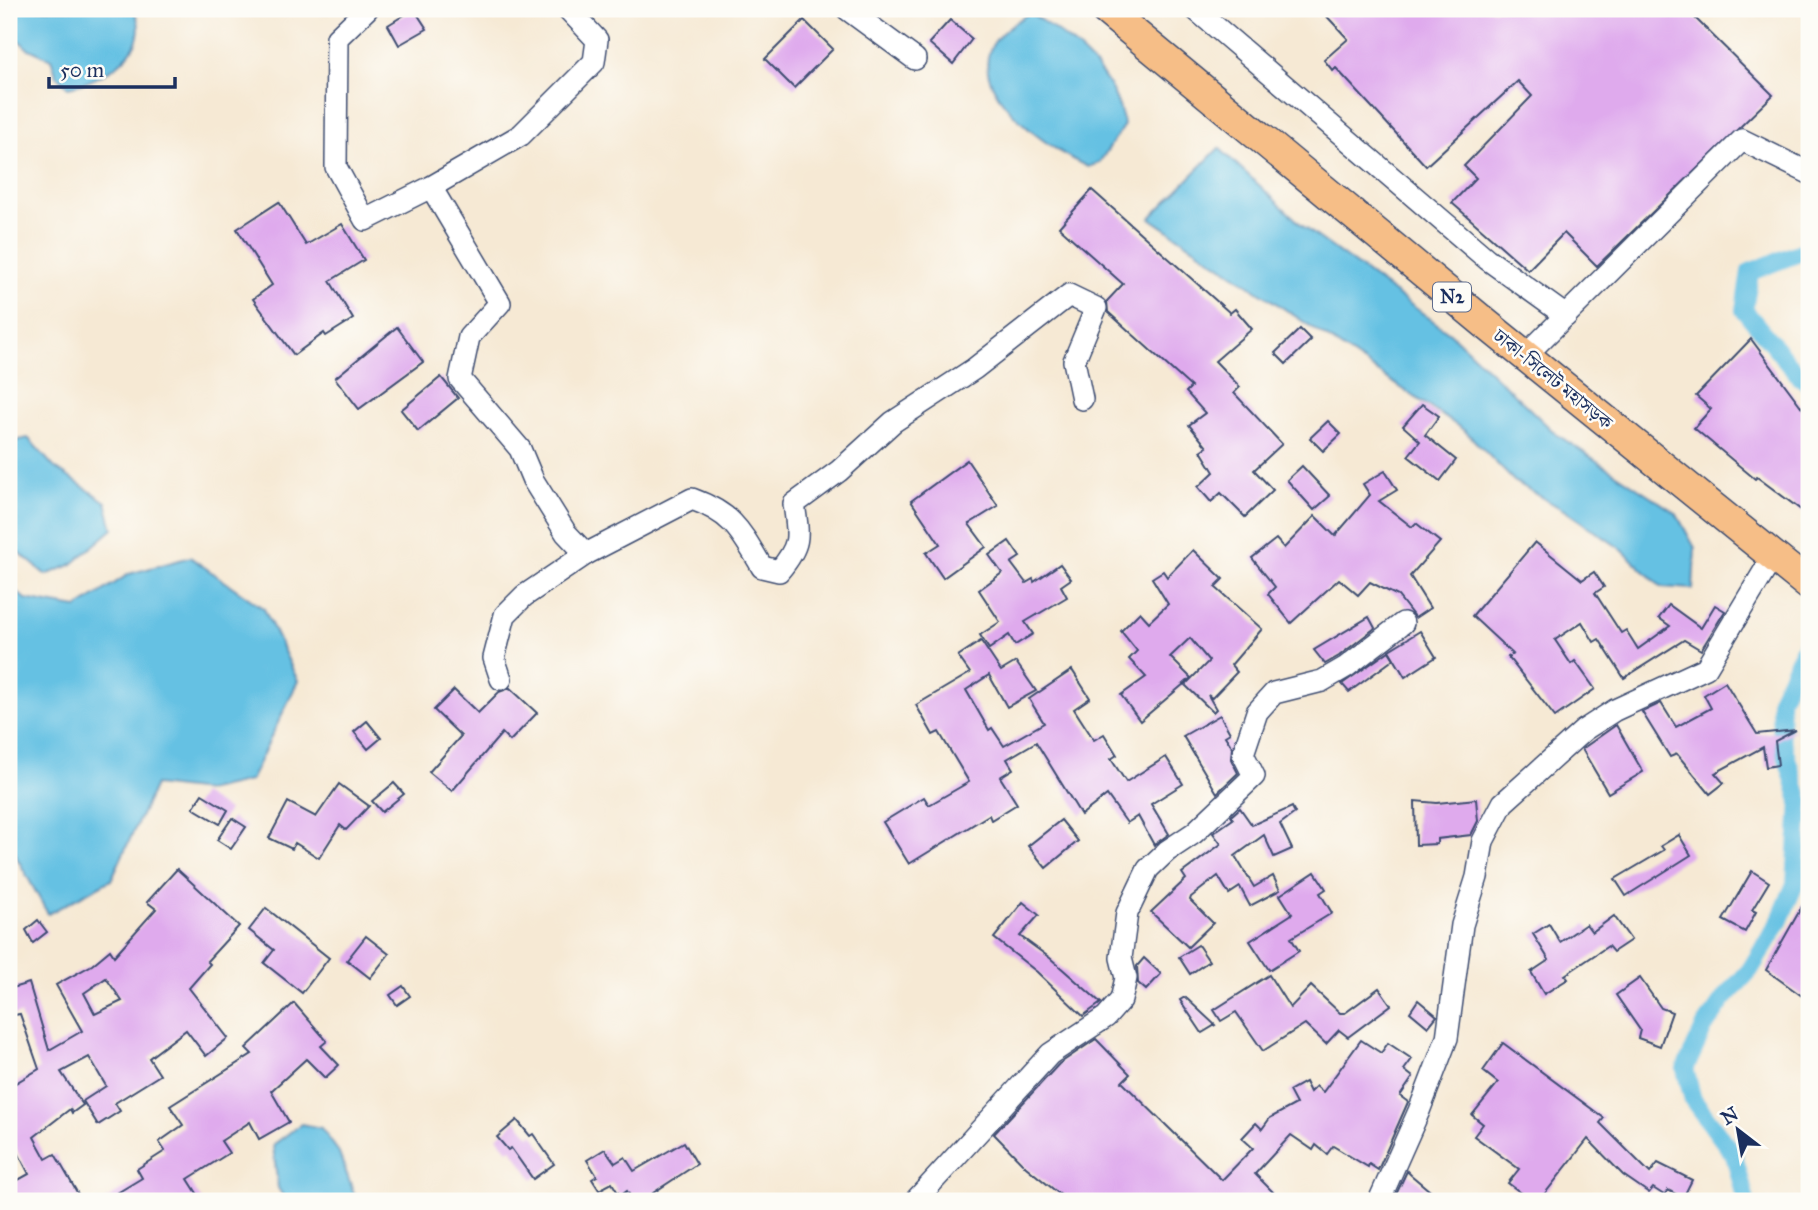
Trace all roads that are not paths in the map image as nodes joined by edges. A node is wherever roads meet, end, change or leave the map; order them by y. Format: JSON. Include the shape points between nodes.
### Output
{"nodes":[{"id":1,"x":367,"y":9,"type":"edge"},
{"id":2,"x":568,"y":9,"type":"edge"},
{"id":3,"x":847,"y":9,"type":"edge"},
{"id":4,"x":1105,"y":9,"type":"edge"},
{"id":5,"x":1195,"y":9,"type":"edge"},
{"id":6,"x":915,"y":58,"type":"dead end"},
{"id":7,"x":1809,"y":173,"type":"edge"},
{"id":8,"x":431,"y":187,"type":"junction"},
{"id":9,"x":1566,"y":316,"type":"junction"},
{"id":10,"x":1525,"y":356,"type":"junction"},
{"id":11,"x":1082,"y":399,"type":"dead end"},
{"id":12,"x":586,"y":554,"type":"junction"},
{"id":13,"x":1774,"y":555,"type":"junction"},
{"id":14,"x":1806,"y":583,"type":"edge"},
{"id":15,"x":1403,"y":623,"type":"dead end"},
{"id":16,"x":501,"y":679,"type":"dead end"},
{"id":17,"x":915,"y":1201,"type":"edge"},
{"id":18,"x":1379,"y":1201,"type":"edge"}],
"edges":[{"from":1,"to":8,"type":"street","via":[[337,38],[336,167],[365,220]]},
{"from":2,"to":8,"type":"street","via":[[597,40],[594,62],[521,135]]},
{"from":3,"to":6,"type":"street"},
{"from":4,"to":10,"type":"highway","name":"ঢাকা-সিলেট মহাসড়ক","number":"N2"},
{"from":5,"to":9,"type":"street","via":[[1487,259]]},
{"from":7,"to":9,"type":"street","via":[[1742,140]]},
{"from":8,"to":12,"type":"street","via":[[500,303],[469,337],[460,379],[520,449],[566,533]]},
{"from":9,"to":10,"type":"street"},
{"from":10,"to":13,"type":"highway","name":"ঢাকা-সিলেট মহাসড়ক","number":"N2"},
{"from":11,"to":12,"type":"street","via":[[1074,361],[1096,309],[1069,295],[974,369],[893,422],[794,504],[795,552],[779,571],[762,567],[720,509],[691,499]]},
{"from":12,"to":16,"type":"street","via":[[524,596],[505,615],[494,658]]},
{"from":13,"to":14,"type":"highway","name":"ঢাকা-সিলেট মহাসড়ক","number":"N2"},
{"from":13,"to":18,"type":"street","via":[[1706,668],[1615,710],[1584,730],[1503,803],[1483,841],[1462,925],[1447,1038]]},
{"from":15,"to":17,"type":"street","via":[[1346,667],[1322,681],[1274,693],[1256,712],[1243,754],[1254,776],[1148,869],[1127,913],[1121,1000],[1105,1017],[1050,1054]]}]}
